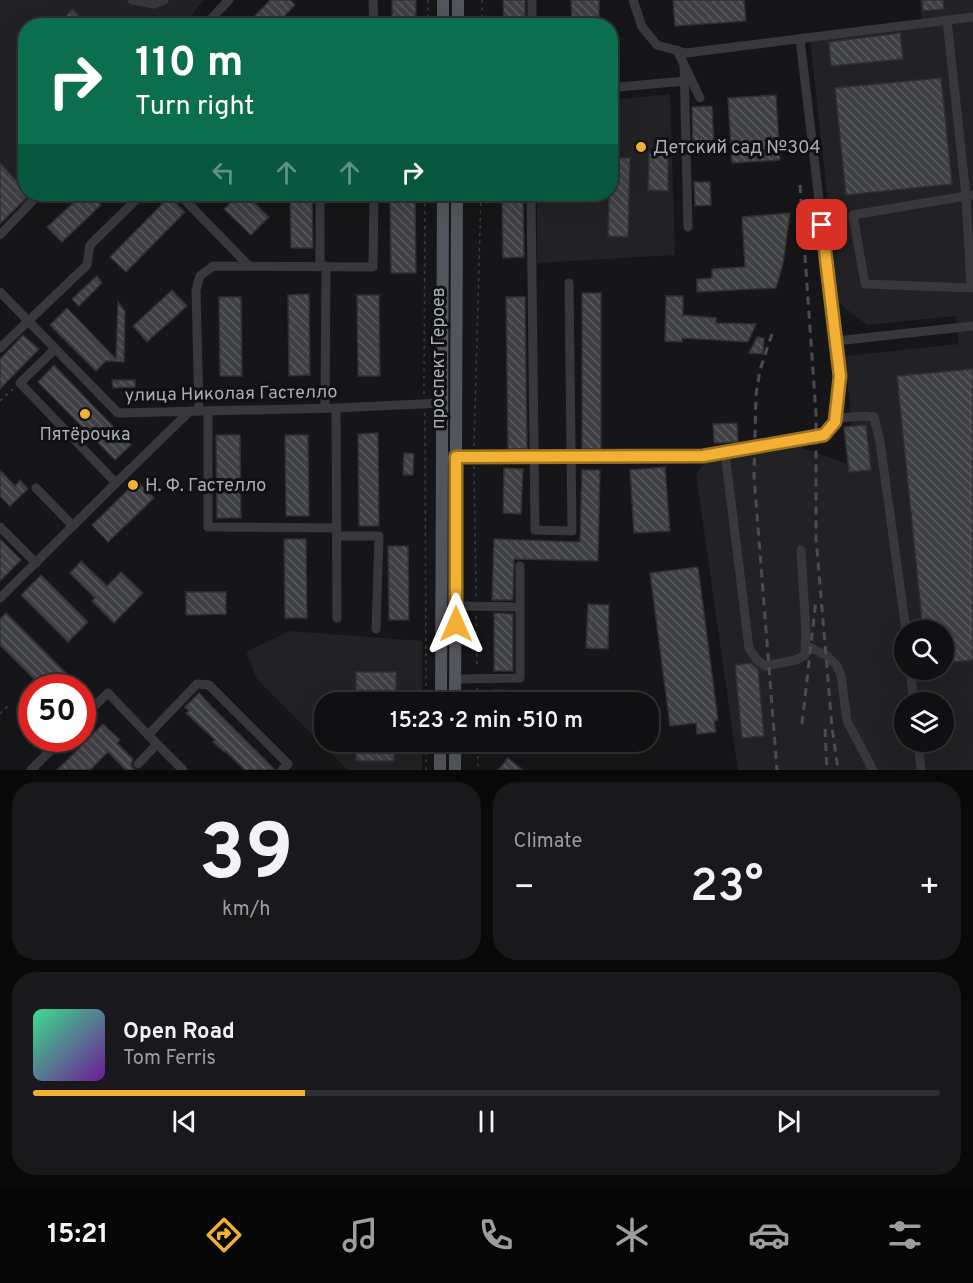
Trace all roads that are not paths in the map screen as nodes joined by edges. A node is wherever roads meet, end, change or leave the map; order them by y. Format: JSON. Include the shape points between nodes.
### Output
{"nodes":[{"id":1,"x":132,"y":0,"type":"edge"},
{"id":2,"x":164,"y":0,"type":"edge"},
{"id":3,"x":229,"y":0,"type":"edge"},
{"id":4,"x":373,"y":0,"type":"edge"},
{"id":5,"x":443,"y":0,"type":"edge"},
{"id":6,"x":458,"y":0,"type":"edge"},
{"id":7,"x":532,"y":0,"type":"edge"},
{"id":8,"x":633,"y":0,"type":"edge"},
{"id":9,"x":973,"y":17,"type":"edge"},
{"id":10,"x":212,"y":18,"type":"edge"},
{"id":11,"x":374,"y":18,"type":"edge"},
{"id":12,"x":443,"y":18,"type":"edge"},
{"id":13,"x":458,"y":18,"type":"edge"},
{"id":14,"x":532,"y":18,"type":"edge"},
{"id":15,"x":947,"y":20,"type":"junction"},
{"id":16,"x":800,"y":39,"type":"junction"},
{"id":17,"x":677,"y":50,"type":"junction"},
{"id":18,"x":684,"y":65,"type":"junction"},
{"id":19,"x":684,"y":81,"type":"junction"},
{"id":20,"x":620,"y":87,"type":"dead end"},
{"id":21,"x":700,"y":98,"type":"dead end"},
{"id":22,"x":970,"y":196,"type":"edge"},
{"id":23,"x":32,"y":201,"type":"edge"},
{"id":24,"x":135,"y":201,"type":"edge"},
{"id":25,"x":186,"y":201,"type":"edge"},
{"id":26,"x":320,"y":201,"type":"edge"},
{"id":27,"x":374,"y":201,"type":"edge"},
{"id":28,"x":443,"y":201,"type":"edge"},
{"id":29,"x":457,"y":201,"type":"edge"},
{"id":30,"x":531,"y":201,"type":"edge"},
{"id":31,"x":688,"y":227,"type":"dead end"},
{"id":32,"x":0,"y":235,"type":"edge"},
{"id":33,"x":249,"y":266,"type":"junction"},
{"id":34,"x":323,"y":266,"type":"junction"},
{"id":35,"x":569,"y":283,"type":"dead end"},
{"id":36,"x":0,"y":292,"type":"edge"},
{"id":37,"x":28,"y":321,"type":"junction"},
{"id":38,"x":973,"y":326,"type":"edge"},
{"id":39,"x":836,"y":341,"type":"junction"},
{"id":40,"x":0,"y":348,"type":"edge"},
{"id":41,"x":55,"y":349,"type":"junction"},
{"id":42,"x":442,"y":403,"type":"junction"},
{"id":43,"x":324,"y":408,"type":"junction"},
{"id":44,"x":336,"y":408,"type":"junction"},
{"id":45,"x":199,"y":411,"type":"junction"},
{"id":46,"x":836,"y":418,"type":"junction"},
{"id":47,"x":725,"y":452,"type":"junction"},
{"id":48,"x":442,"y":456,"type":"junction"},
{"id":49,"x":535,"y":456,"type":"junction"},
{"id":50,"x":456,"y":457,"type":"junction"},
{"id":51,"x":572,"y":457,"type":"junction"},
{"id":52,"x":116,"y":483,"type":"junction"},
{"id":53,"x":36,"y":488,"type":"dead end"},
{"id":54,"x":73,"y":526,"type":"junction"},
{"id":55,"x":0,"y":527,"type":"edge"},
{"id":56,"x":337,"y":532,"type":"junction"},
{"id":57,"x":801,"y":550,"type":"dead end"},
{"id":58,"x":36,"y":563,"type":"junction"},
{"id":59,"x":520,"y":566,"type":"dead end"},
{"id":60,"x":1,"y":595,"type":"edge"},
{"id":61,"x":456,"y":606,"type":"junction"},
{"id":62,"x":519,"y":607,"type":"junction"},
{"id":63,"x":337,"y":618,"type":"dead end"},
{"id":64,"x":905,"y":620,"type":"edge"},
{"id":65,"x":376,"y":629,"type":"dead end"},
{"id":66,"x":805,"y":645,"type":"junction"},
{"id":67,"x":455,"y":679,"type":"junction"},
{"id":68,"x":441,"y":692,"type":"edge"},
{"id":69,"x":455,"y":692,"type":"edge"},
{"id":70,"x":96,"y":705,"type":"edge"},
{"id":71,"x":148,"y":735,"type":"junction"},
{"id":72,"x":157,"y":744,"type":"junction"},
{"id":73,"x":49,"y":752,"type":"edge"},
{"id":74,"x":440,"y":752,"type":"edge"},
{"id":75,"x":455,"y":752,"type":"edge"},
{"id":76,"x":919,"y":752,"type":"edge"},
{"id":77,"x":138,"y":764,"type":"dead end"},
{"id":78,"x":31,"y":770,"type":"edge"},
{"id":79,"x":183,"y":770,"type":"edge"},
{"id":80,"x":282,"y":770,"type":"edge"},
{"id":81,"x":440,"y":770,"type":"edge"},
{"id":82,"x":455,"y":770,"type":"edge"},
{"id":83,"x":873,"y":770,"type":"edge"},
{"id":84,"x":921,"y":770,"type":"edge"}],
"edges":[{"from":1,"to":2,"type":"street","via":[[154,4]]},
{"from":3,"to":10,"type":"street"},
{"from":4,"to":11,"type":"street"},
{"from":5,"to":12,"type":"main road"},
{"from":6,"to":13,"type":"main road"},
{"from":7,"to":14,"type":"street"},
{"from":8,"to":17,"type":"street","via":[[642,27],[657,45]]},
{"from":9,"to":15,"type":"street"},
{"from":15,"to":16,"type":"street"},
{"from":15,"to":22,"type":"street"},
{"from":16,"to":17,"type":"street"},
{"from":16,"to":39,"type":"street"},
{"from":17,"to":18,"type":"street"},
{"from":18,"to":19,"type":"street"},
{"from":18,"to":21,"type":"street"},
{"from":19,"to":20,"type":"street"},
{"from":19,"to":31,"type":"street"},
{"from":22,"to":22,"type":"street","via":[[854,215],[865,284],[971,288]]},
{"from":23,"to":32,"type":"street"},
{"from":24,"to":37,"type":"street","via":[[90,245],[87,266]]},
{"from":25,"to":33,"type":"street"},
{"from":26,"to":34,"type":"street"},
{"from":27,"to":34,"type":"street","via":[[373,267]]},
{"from":28,"to":42,"type":"main road","name":"проспект Героев"},
{"from":29,"to":50,"type":"main road","name":"проспект Героев"},
{"from":30,"to":49,"type":"street"},
{"from":33,"to":34,"type":"street"},
{"from":33,"to":45,"type":"street","via":[[213,266],[200,276],[195,290]]},
{"from":34,"to":43,"type":"street"},
{"from":35,"to":51,"type":"street"},
{"from":36,"to":37,"type":"street","name":"улица Николая Гастелло"},
{"from":37,"to":40,"type":"street"},
{"from":37,"to":41,"type":"street","name":"улица Николая Гастелло"},
{"from":38,"to":39,"type":"street"},
{"from":39,"to":46,"type":"street","via":[[840,376]]},
{"from":41,"to":45,"type":"street","name":"улица Николая Гастелло","via":[[118,413]]},
{"from":41,"to":52,"type":"street","via":[[20,383]]},
{"from":42,"to":44,"type":"street","name":"улица Николая Гастелло"},
{"from":42,"to":48,"type":"main road","name":"проспект Героев"},
{"from":43,"to":44,"type":"street","name":"улица Николая Гастелло"},
{"from":43,"to":45,"type":"street","name":"улица Николая Гастелло"},
{"from":44,"to":56,"type":"street"},
{"from":45,"to":52,"type":"street"},
{"from":45,"to":56,"type":"street","via":[[208,527]]},
{"from":46,"to":47,"type":"street","via":[[824,435]]},
{"from":46,"to":64,"type":"street","via":[[874,417]]},
{"from":47,"to":51,"type":"street","via":[[703,456]]},
{"from":47,"to":66,"type":"street","via":[[749,648],[757,660],[769,666],[805,655]]},
{"from":48,"to":50,"type":"street"},
{"from":48,"to":68,"type":"main road","name":"проспект Героев"},
{"from":49,"to":50,"type":"street"},
{"from":49,"to":51,"type":"street"},
{"from":49,"to":51,"type":"street","via":[[535,530],[572,531]]},
{"from":50,"to":61,"type":"main road","name":"проспект Героев"},
{"from":52,"to":54,"type":"street"},
{"from":53,"to":54,"type":"street"},
{"from":54,"to":58,"type":"street"},
{"from":55,"to":58,"type":"street"},
{"from":56,"to":63,"type":"street"},
{"from":56,"to":65,"type":"street","via":[[379,536]]},
{"from":57,"to":66,"type":"street"},
{"from":58,"to":60,"type":"street"},
{"from":59,"to":62,"type":"street"},
{"from":61,"to":62,"type":"street"},
{"from":61,"to":67,"type":"main road","name":"проспект Героев"},
{"from":62,"to":67,"type":"street","via":[[520,678]]},
{"from":66,"to":83,"type":"street","via":[[826,655],[837,666],[847,722]]},
{"from":67,"to":69,"type":"main road","name":"проспект Героев"},
{"from":70,"to":71,"type":"street","via":[[108,693]]},
{"from":71,"to":72,"type":"street"},
{"from":71,"to":80,"type":"street","via":[[197,684],[209,685],[288,764]]},
{"from":72,"to":77,"type":"street"},
{"from":72,"to":79,"type":"street"},
{"from":73,"to":78,"type":"street"},
{"from":74,"to":81,"type":"main road"},
{"from":75,"to":82,"type":"main road"},
{"from":76,"to":84,"type":"street"}]}
